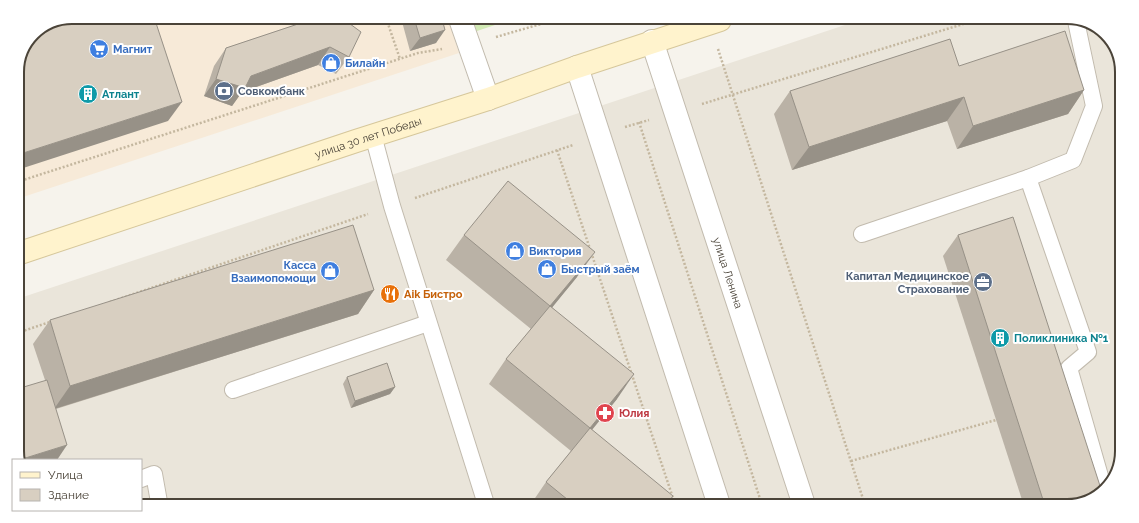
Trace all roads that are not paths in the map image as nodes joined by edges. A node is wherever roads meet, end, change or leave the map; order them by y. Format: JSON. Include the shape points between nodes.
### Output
{"nodes":[{"id":1,"x":462,"y":24,"type":"edge"},
{"id":2,"x":705,"y":24,"type":"edge"},
{"id":3,"x":1077,"y":25,"type":"edge"},
{"id":4,"x":652,"y":42,"type":"junction"},
{"id":5,"x":577,"y":67,"type":"junction"},
{"id":6,"x":488,"y":99,"type":"junction"},
{"id":7,"x":373,"y":135,"type":"junction"},
{"id":8,"x":1028,"y":178,"type":"junction"},
{"id":9,"x":862,"y":234,"type":"dead end"},
{"id":10,"x":24,"y":252,"type":"edge"},
{"id":11,"x":428,"y":322,"type":"junction"},
{"id":12,"x":233,"y":390,"type":"dead end"},
{"id":13,"x":142,"y":479,"type":"edge"},
{"id":14,"x":1102,"y":484,"type":"edge"},
{"id":15,"x":158,"y":499,"type":"edge"},
{"id":16,"x":484,"y":499,"type":"edge"},
{"id":17,"x":718,"y":499,"type":"edge"},
{"id":18,"x":802,"y":499,"type":"edge"}],
"edges":[{"from":1,"to":6,"type":"street"},
{"from":2,"to":4,"type":"street","name":"улица 30 лет Победы"},
{"from":3,"to":8,"type":"lane","via":[[1094,106],[1073,160]]},
{"from":4,"to":5,"type":"street","name":"улица 30 лет Победы"},
{"from":4,"to":18,"type":"street","name":"улица Ленина"},
{"from":5,"to":6,"type":"street","name":"улица 30 лет Победы"},
{"from":5,"to":17,"type":"street"},
{"from":6,"to":7,"type":"street","name":"улица 30 лет Победы"},
{"from":7,"to":10,"type":"street","name":"улица 30 лет Победы"},
{"from":7,"to":11,"type":"lane"},
{"from":8,"to":9,"type":"lane"},
{"from":8,"to":14,"type":"lane","via":[[1088,352],[1069,368]]},
{"from":11,"to":12,"type":"lane"},
{"from":11,"to":16,"type":"lane"},
{"from":13,"to":15,"type":"lane","via":[[154,474]]}]}
